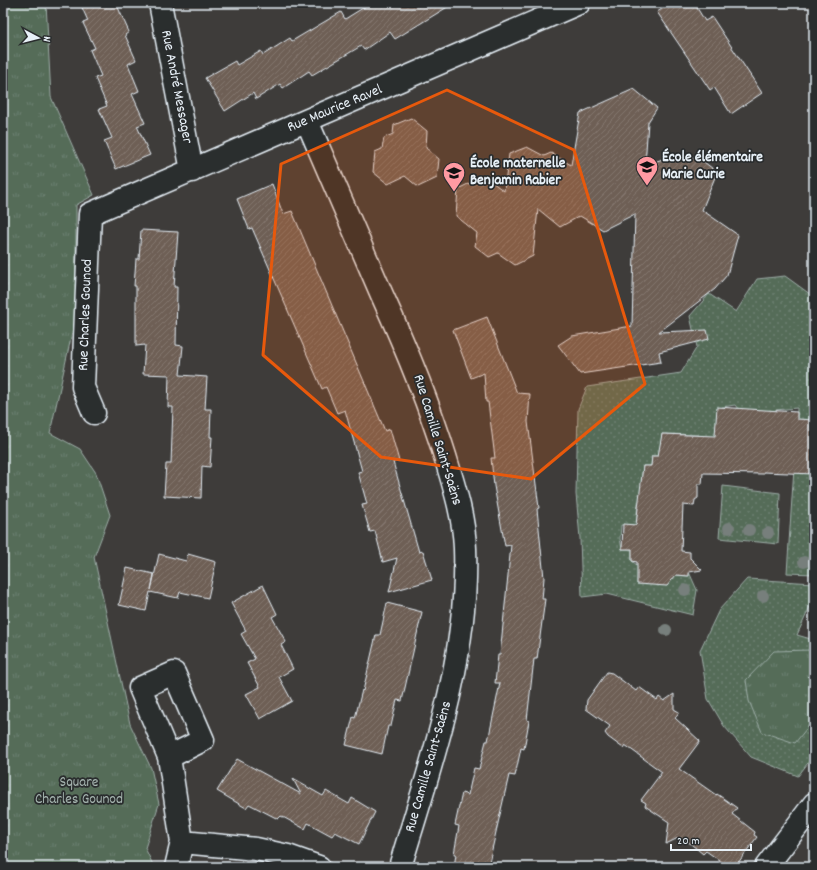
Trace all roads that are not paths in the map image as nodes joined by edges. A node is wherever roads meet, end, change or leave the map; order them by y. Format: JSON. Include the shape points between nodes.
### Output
{"nodes":[{"id":1,"x":160,"y":3,"type":"edge"},
{"id":2,"x":579,"y":3,"type":"edge"},
{"id":3,"x":307,"y":121,"type":"junction"},
{"id":4,"x":192,"y":171,"type":"junction"},
{"id":5,"x":90,"y":214,"type":"joint"},
{"id":6,"x":94,"y":413,"type":"dead end"},
{"id":7,"x":169,"y":757,"type":"dead end"},
{"id":8,"x":814,"y":804,"type":"edge"},
{"id":9,"x":182,"y":842,"type":"junction"},
{"id":10,"x":176,"y":867,"type":"edge"},
{"id":11,"x":320,"y":867,"type":"edge"},
{"id":12,"x":400,"y":867,"type":"edge"},
{"id":13,"x":766,"y":867,"type":"edge"}],
"edges":[{"from":1,"to":4,"type":"street","name":"Rue André Messager"},
{"from":2,"to":3,"type":"street","name":"Rue Maurice Ravel"},
{"from":3,"to":4,"type":"street","name":"Rue Maurice Ravel"},
{"from":3,"to":12,"type":"street","name":"Rue Camille Saint-Saëns","via":[[410,356],[432,415],[456,492],[465,547],[463,618],[454,678]]},
{"from":4,"to":5,"type":"street","name":"Rue Maurice Ravel"},
{"from":5,"to":6,"type":"street","name":"Rue Charles Gounod","via":[[83,387]]},
{"from":7,"to":9,"type":"street"},
{"from":8,"to":13,"type":"street"},
{"from":9,"to":10,"type":"street"},
{"from":9,"to":11,"type":"street","via":[[256,849]]}]}
